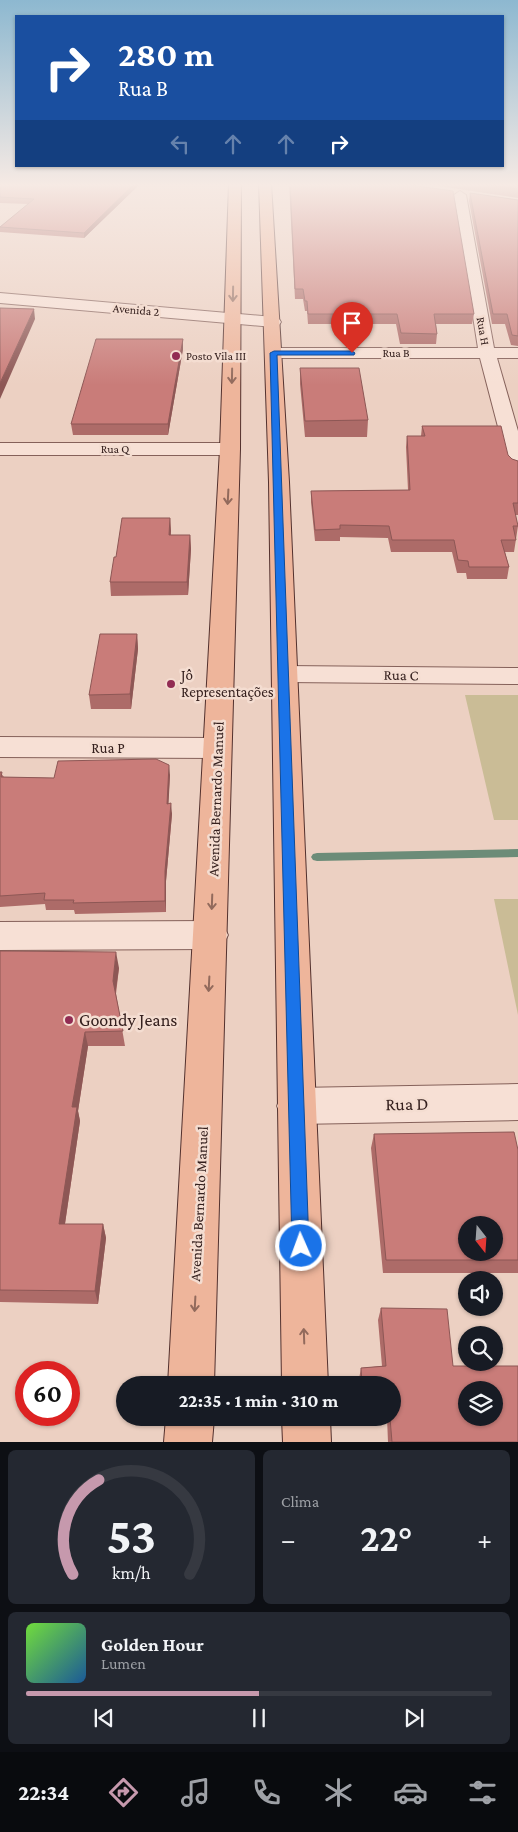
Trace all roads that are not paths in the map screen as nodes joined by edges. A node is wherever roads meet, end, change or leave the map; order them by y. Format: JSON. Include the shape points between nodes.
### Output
{"nodes":[{"id":1,"x":234,"y":250,"type":"edge"},
{"id":2,"x":267,"y":250,"type":"edge"},
{"id":3,"x":470,"y":250,"type":"edge"},
{"id":4,"x":0,"y":298,"type":"edge"},
{"id":5,"x":0,"y":309,"type":"edge"},
{"id":6,"x":233,"y":323,"type":"junction"},
{"id":7,"x":273,"y":335,"type":"junction"},
{"id":8,"x":518,"y":353,"type":"edge"},
{"id":9,"x":487,"y":354,"type":"junction"},
{"id":10,"x":0,"y":449,"type":"edge"},
{"id":11,"x":230,"y":449,"type":"junction"},
{"id":12,"x":518,"y":465,"type":"edge"},
{"id":13,"x":285,"y":674,"type":"junction"},
{"id":14,"x":518,"y":676,"type":"edge"},
{"id":15,"x":0,"y":747,"type":"edge"},
{"id":16,"x":217,"y":748,"type":"junction"},
{"id":17,"x":211,"y":935,"type":"junction"},
{"id":18,"x":0,"y":936,"type":"edge"},
{"id":19,"x":518,"y":1102,"type":"edge"},
{"id":20,"x":296,"y":1106,"type":"junction"},
{"id":21,"x":191,"y":1376,"type":"edge"},
{"id":22,"x":305,"y":1376,"type":"edge"},
{"id":23,"x":189,"y":1426,"type":"edge"},
{"id":24,"x":306,"y":1426,"type":"edge"},
{"id":25,"x":188,"y":1442,"type":"edge"},
{"id":26,"x":307,"y":1442,"type":"edge"}],
"edges":[{"from":1,"to":6,"type":"main road","name":"Avenida Bernardo Manuel","one_way":true},
{"from":2,"to":7,"type":"main road"},
{"from":3,"to":9,"type":"street","name":"Rua H"},
{"from":4,"to":6,"type":"street","name":"Avenida 2"},
{"from":5,"to":6,"type":"street","name":"Avenida 2"},
{"from":6,"to":7,"type":"street","name":"Avenida 2"},
{"from":6,"to":11,"type":"main road","name":"Avenida Bernardo Manuel","one_way":true},
{"from":7,"to":9,"type":"street","name":"Rua B"},
{"from":7,"to":13,"type":"main road"},
{"from":8,"to":9,"type":"street","name":"Rua B"},
{"from":9,"to":12,"type":"street","name":"Rua H"},
{"from":10,"to":11,"type":"street","name":"Rua Q"},
{"from":11,"to":16,"type":"main road","name":"Avenida Bernardo Manuel","one_way":true},
{"from":13,"to":14,"type":"street","name":"Rua C"},
{"from":13,"to":20,"type":"main road"},
{"from":15,"to":16,"type":"street","name":"Rua P"},
{"from":16,"to":17,"type":"main road","name":"Avenida Bernardo Manuel","one_way":true},
{"from":17,"to":18,"type":"street"},
{"from":17,"to":21,"type":"main road","name":"Avenida Bernardo Manuel","one_way":true},
{"from":19,"to":20,"type":"street","name":"Rua D"},
{"from":22,"to":20,"type":"main road","one_way":true},
{"from":23,"to":25,"type":"main road"},
{"from":24,"to":26,"type":"main road"}]}
